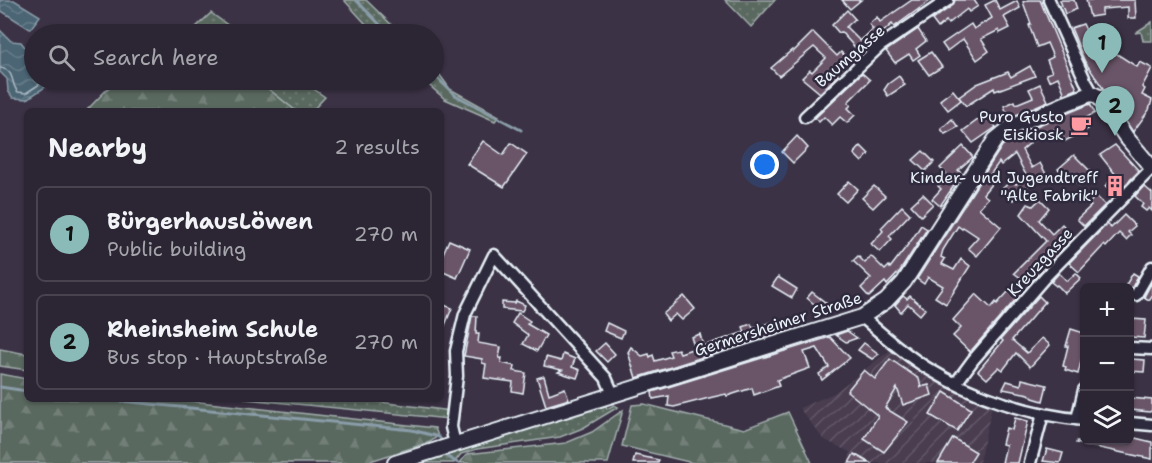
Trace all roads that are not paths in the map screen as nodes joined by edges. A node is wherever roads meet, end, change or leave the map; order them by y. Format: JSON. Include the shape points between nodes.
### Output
{"nodes":[{"id":1,"x":948,"y":0,"type":"edge"},
{"id":2,"x":1051,"y":1,"type":"edge"},
{"id":3,"x":1094,"y":94,"type":"junction"},
{"id":4,"x":805,"y":117,"type":"dead end"},
{"id":5,"x":1152,"y":168,"type":"edge"},
{"id":6,"x":1152,"y":267,"type":"edge"},
{"id":7,"x":1136,"y":295,"type":"dead end"},
{"id":8,"x":862,"y":317,"type":"junction"},
{"id":9,"x":1134,"y":348,"type":"edge"},
{"id":10,"x":1152,"y":349,"type":"edge"},
{"id":11,"x":956,"y":383,"type":"junction"},
{"id":12,"x":613,"y":394,"type":"junction"},
{"id":13,"x":1042,"y":414,"type":"junction"},
{"id":14,"x":1080,"y":419,"type":"edge"},
{"id":15,"x":1134,"y":423,"type":"edge"},
{"id":16,"x":1152,"y":425,"type":"edge"},
{"id":17,"x":448,"y":446,"type":"junction"},
{"id":18,"x":394,"y":463,"type":"edge"},
{"id":19,"x":1030,"y":463,"type":"edge"}],
"edges":[{"from":1,"to":4,"type":"street","name":"Baumgasse","via":[[880,46]]},
{"from":2,"to":3,"type":"street","via":[[1084,80]]},
{"from":3,"to":5,"type":"street"},
{"from":3,"to":8,"type":"street","name":"Germersheimer Straße","via":[[1018,123],[995,140],[904,282],[886,301]]},
{"from":5,"to":11,"type":"street","name":"Kreuzgasse","via":[[1045,277]]},
{"from":6,"to":7,"type":"street"},
{"from":8,"to":11,"type":"street","via":[[926,368]]},
{"from":8,"to":12,"type":"street","name":"Germersheimer Straße"},
{"from":9,"to":10,"type":"street"},
{"from":11,"to":13,"type":"street"},
{"from":12,"to":17,"type":"street","name":"Germersheimer Straße"},
{"from":12,"to":17,"type":"street","via":[[606,378],[494,255],[465,314],[456,351],[457,376]]},
{"from":13,"to":14,"type":"street"},
{"from":13,"to":19,"type":"street"},
{"from":15,"to":16,"type":"street"},
{"from":17,"to":18,"type":"street","name":"Germersheimer Straße"}]}
